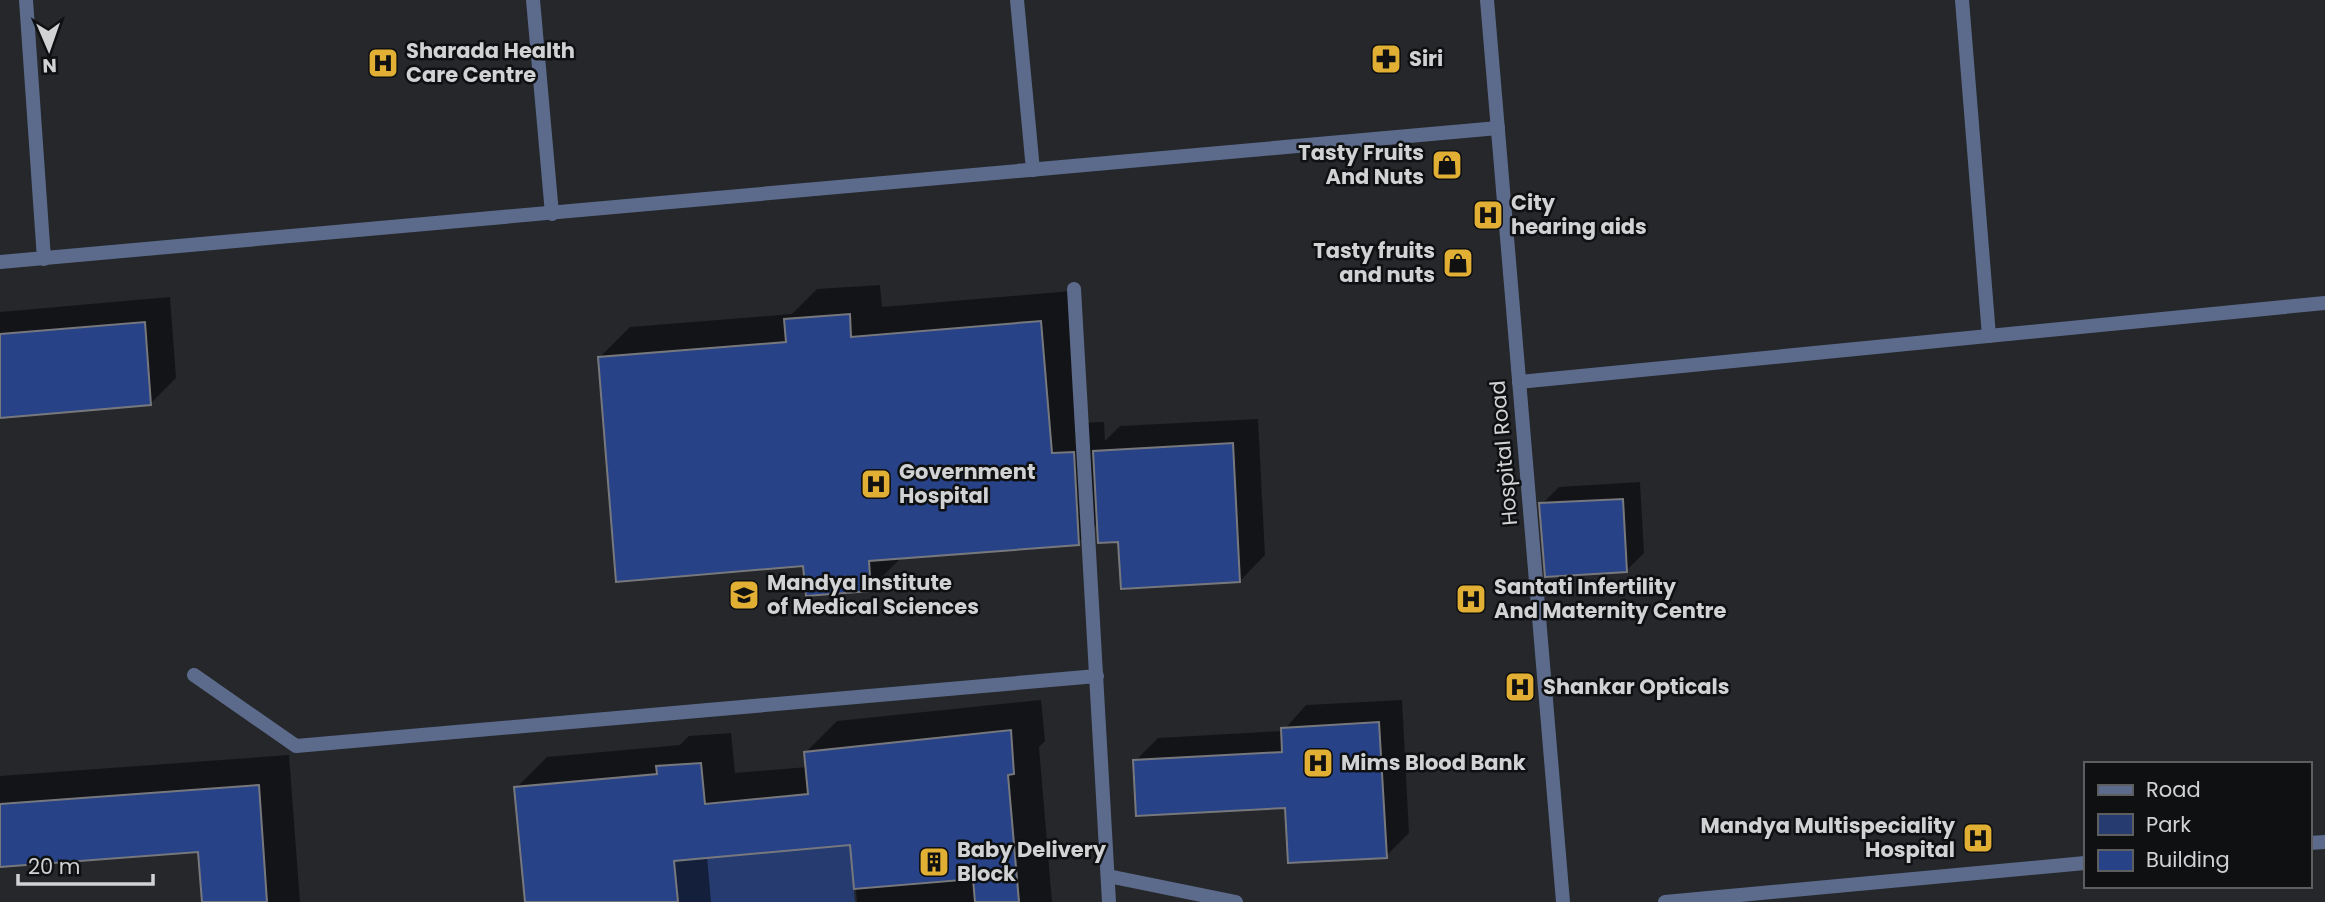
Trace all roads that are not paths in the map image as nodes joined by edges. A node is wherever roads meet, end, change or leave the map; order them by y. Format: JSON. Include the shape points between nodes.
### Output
{"nodes":[{"id":1,"x":26,"y":0,"type":"edge"},
{"id":2,"x":533,"y":0,"type":"edge"},
{"id":3,"x":1017,"y":0,"type":"edge"},
{"id":4,"x":1487,"y":0,"type":"edge"},
{"id":5,"x":1962,"y":0,"type":"edge"},
{"id":6,"x":1498,"y":128,"type":"junction"},
{"id":7,"x":1033,"y":170,"type":"junction"},
{"id":8,"x":552,"y":214,"type":"junction"},
{"id":9,"x":44,"y":259,"type":"junction"},
{"id":10,"x":0,"y":262,"type":"edge"},
{"id":11,"x":1074,"y":289,"type":"dead end"},
{"id":12,"x":2325,"y":303,"type":"edge"},
{"id":13,"x":1989,"y":336,"type":"junction"},
{"id":14,"x":1519,"y":382,"type":"junction"},
{"id":15,"x":194,"y":675,"type":"dead end"},
{"id":16,"x":1097,"y":676,"type":"junction"},
{"id":17,"x":2084,"y":863,"type":"edge"},
{"id":18,"x":1108,"y":876,"type":"junction"},
{"id":19,"x":1109,"y":902,"type":"edge"},
{"id":20,"x":1236,"y":902,"type":"edge"},
{"id":21,"x":1563,"y":902,"type":"edge"},
{"id":22,"x":1665,"y":902,"type":"edge"}],
"edges":[{"from":1,"to":9,"type":"street"},
{"from":2,"to":8,"type":"street"},
{"from":3,"to":7,"type":"street"},
{"from":4,"to":6,"type":"street","name":"Hospital Road"},
{"from":5,"to":13,"type":"street"},
{"from":6,"to":7,"type":"street"},
{"from":6,"to":14,"type":"street","name":"Hospital Road"},
{"from":7,"to":8,"type":"street"},
{"from":8,"to":9,"type":"street"},
{"from":9,"to":10,"type":"street"},
{"from":11,"to":16,"type":"street"},
{"from":12,"to":13,"type":"street"},
{"from":13,"to":14,"type":"street"},
{"from":14,"to":21,"type":"street","name":"Hospital Road"},
{"from":15,"to":16,"type":"street","via":[[296,746]]},
{"from":16,"to":18,"type":"street"},
{"from":17,"to":22,"type":"street"},
{"from":18,"to":19,"type":"street"},
{"from":18,"to":20,"type":"street"}]}
